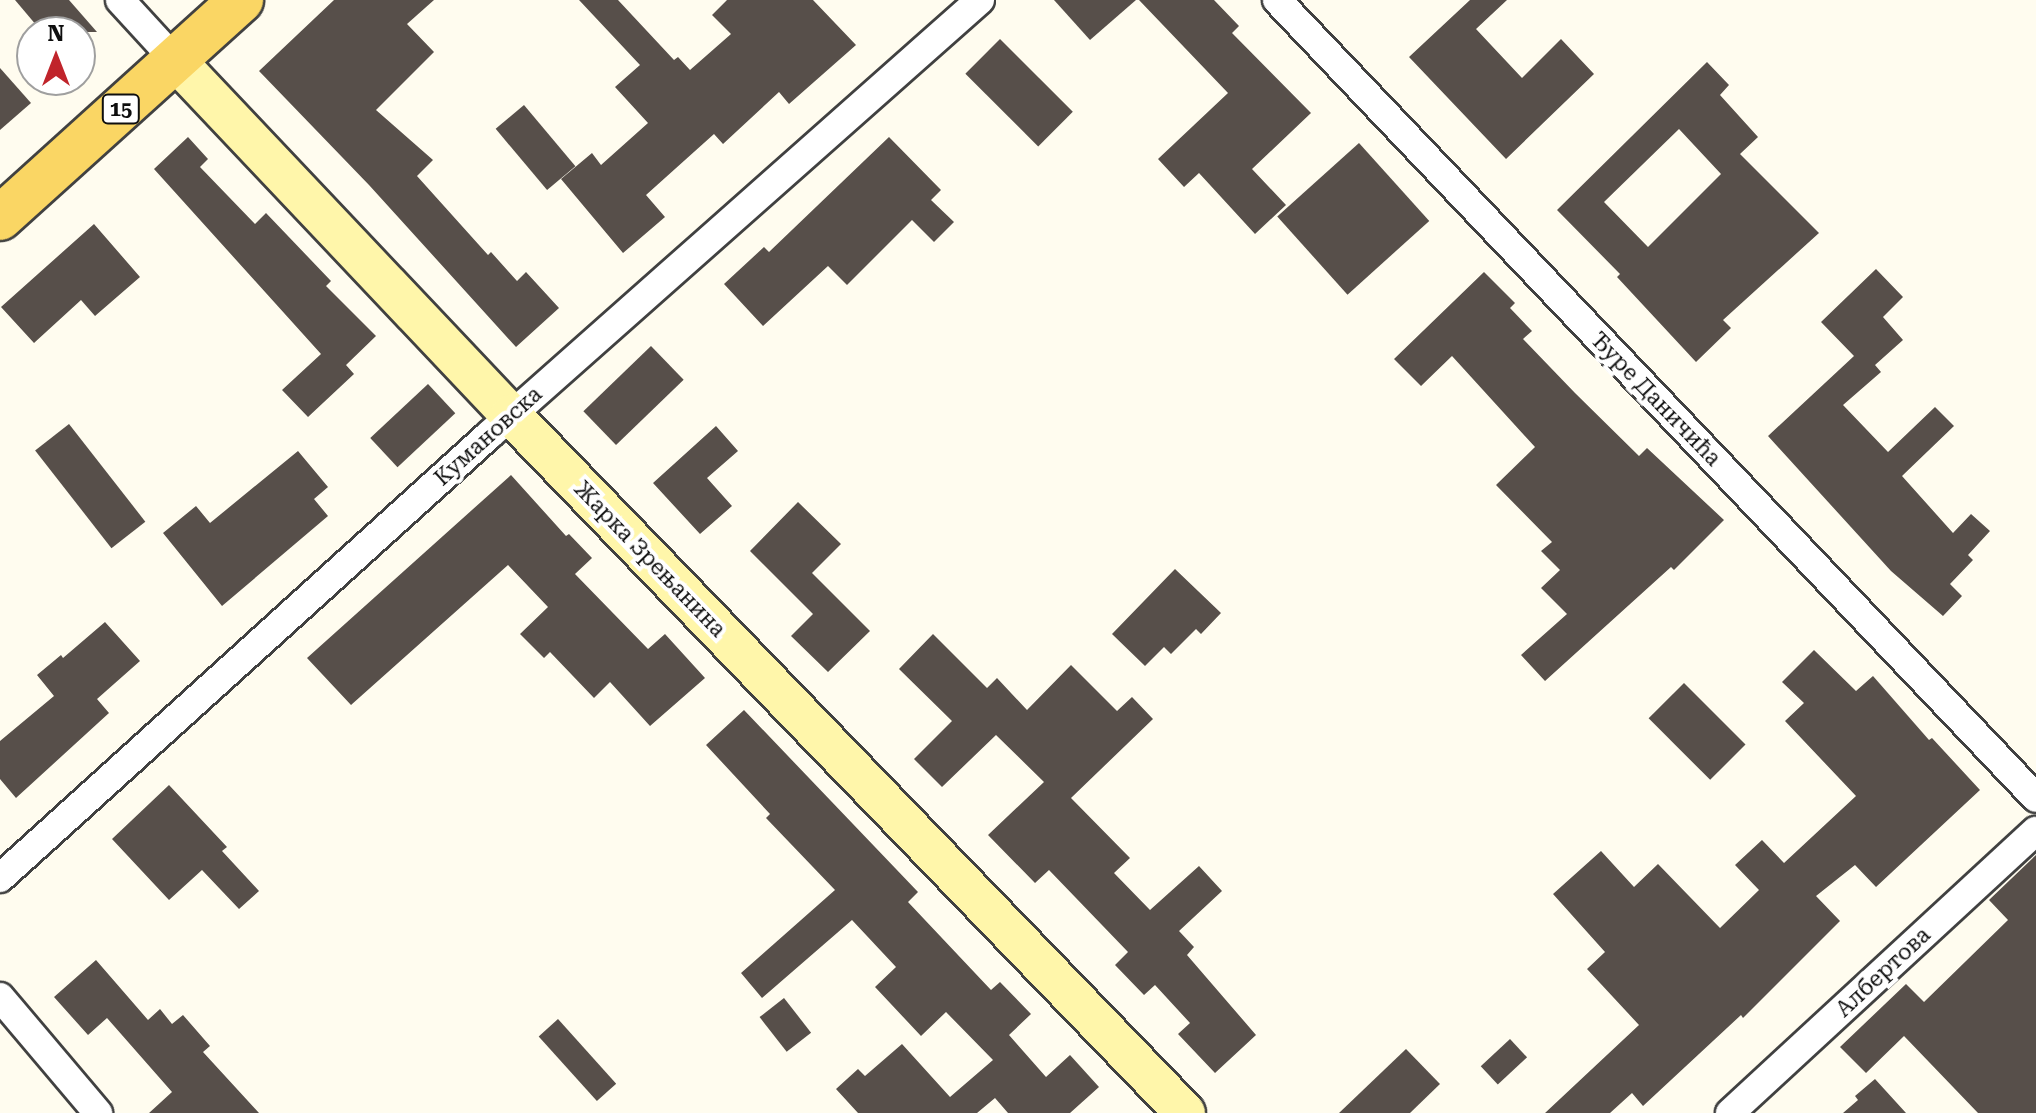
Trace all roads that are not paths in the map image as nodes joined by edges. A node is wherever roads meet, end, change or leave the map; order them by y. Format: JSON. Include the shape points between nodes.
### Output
{"nodes":[{"id":1,"x":120,"y":0,"type":"edge"},
{"id":2,"x":241,"y":0,"type":"edge"},
{"id":3,"x":980,"y":0,"type":"edge"},
{"id":4,"x":1277,"y":0,"type":"edge"},
{"id":5,"x":175,"y":60,"type":"junction"},
{"id":6,"x":0,"y":218,"type":"edge"},
{"id":7,"x":511,"y":415,"type":"junction"},
{"id":8,"x":2036,"y":798,"type":"edge"},
{"id":9,"x":2036,"y":831,"type":"edge"},
{"id":10,"x":0,"y":878,"type":"edge"},
{"id":11,"x":0,"y":997,"type":"edge"},
{"id":12,"x":98,"y":1113,"type":"edge"},
{"id":13,"x":1185,"y":1113,"type":"edge"},
{"id":14,"x":1730,"y":1113,"type":"edge"}],
"edges":[{"from":1,"to":5,"type":"street","name":"Жарка Зрењанина"},
{"from":2,"to":5,"type":"main road","number":"15"},
{"from":3,"to":7,"type":"street","name":"Кумановска"},
{"from":4,"to":8,"type":"street","name":"Ђуре Даничића"},
{"from":5,"to":6,"type":"main road","number":"15"},
{"from":5,"to":7,"type":"street","name":"Жарка Зрењанина"},
{"from":7,"to":10,"type":"street","name":"Кумановска"},
{"from":7,"to":13,"type":"street","name":"Жарка Зрењанина"},
{"from":9,"to":14,"type":"street","name":"Албертова"},
{"from":11,"to":12,"type":"street"}]}
